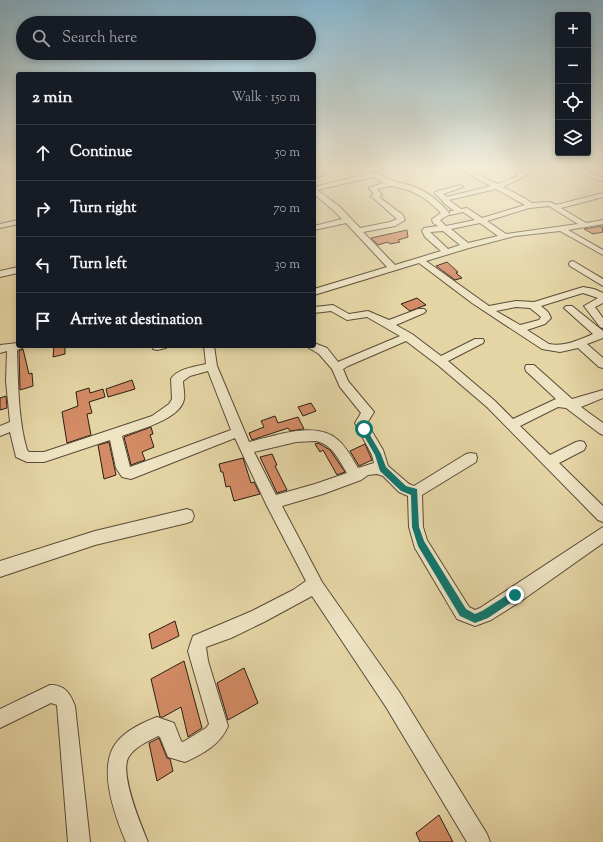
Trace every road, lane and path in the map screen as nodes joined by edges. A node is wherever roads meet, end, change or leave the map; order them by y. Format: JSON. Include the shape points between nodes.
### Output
{"nodes":[{"id":1,"x":333,"y":206,"type":"edge"},
{"id":2,"x":438,"y":206,"type":"edge"},
{"id":3,"x":452,"y":206,"type":"edge"},
{"id":4,"x":528,"y":206,"type":"edge"},
{"id":5,"x":387,"y":207,"type":"edge"},
{"id":6,"x":555,"y":207,"type":"edge"},
{"id":7,"x":459,"y":211,"type":"junction"},
{"id":8,"x":446,"y":214,"type":"junction"},
{"id":9,"x":347,"y":220,"type":"junction"},
{"id":10,"x":481,"y":220,"type":"junction"},
{"id":11,"x":16,"y":222,"type":"edge"},
{"id":12,"x":603,"y":222,"type":"edge"},
{"id":13,"x":585,"y":225,"type":"junction"},
{"id":14,"x":0,"y":226,"type":"edge"},
{"id":15,"x":316,"y":228,"type":"edge"},
{"id":16,"x":444,"y":228,"type":"junction"},
{"id":17,"x":561,"y":230,"type":"junction"},
{"id":18,"x":358,"y":231,"type":"junction"},
{"id":19,"x":505,"y":236,"type":"junction"},
{"id":20,"x":466,"y":246,"type":"junction"},
{"id":21,"x":446,"y":251,"type":"junction"},
{"id":22,"x":603,"y":253,"type":"edge"},
{"id":23,"x":420,"y":260,"type":"junction"},
{"id":24,"x":573,"y":264,"type":"dead end"},
{"id":25,"x":392,"y":267,"type":"junction"},
{"id":26,"x":16,"y":270,"type":"edge"},
{"id":27,"x":0,"y":274,"type":"edge"},
{"id":28,"x":603,"y":283,"type":"edge"},
{"id":29,"x":316,"y":291,"type":"edge"},
{"id":30,"x":603,"y":298,"type":"edge"},
{"id":31,"x":533,"y":305,"type":"junction"},
{"id":32,"x":569,"y":308,"type":"dead end"},
{"id":33,"x":489,"y":309,"type":"junction"},
{"id":34,"x":316,"y":310,"type":"edge"},
{"id":35,"x":421,"y":312,"type":"dead end"},
{"id":36,"x":389,"y":324,"type":"junction"},
{"id":37,"x":603,"y":325,"type":"edge"},
{"id":38,"x":519,"y":329,"type":"junction"},
{"id":39,"x":602,"y":334,"type":"edge"},
{"id":40,"x":408,"y":336,"type":"junction"},
{"id":41,"x":479,"y":341,"type":"dead end"},
{"id":42,"x":579,"y":343,"type":"junction"},
{"id":43,"x":15,"y":347,"type":"edge"},
{"id":44,"x":209,"y":348,"type":"edge"},
{"id":45,"x":316,"y":348,"type":"edge"},
{"id":46,"x":0,"y":349,"type":"edge"},
{"id":47,"x":440,"y":361,"type":"junction"},
{"id":48,"x":602,"y":362,"type":"edge"},
{"id":49,"x":212,"y":366,"type":"junction"},
{"id":50,"x":337,"y":368,"type":"junction"},
{"id":51,"x":530,"y":368,"type":"dead end"},
{"id":52,"x":6,"y":382,"type":"edge"},
{"id":53,"x":603,"y":394,"type":"edge"},
{"id":54,"x":568,"y":403,"type":"junction"},
{"id":55,"x":16,"y":425,"type":"junction"},
{"id":56,"x":511,"y":425,"type":"junction"},
{"id":57,"x":603,"y":430,"type":"edge"},
{"id":58,"x":0,"y":431,"type":"edge"},
{"id":59,"x":238,"y":432,"type":"junction"},
{"id":60,"x":115,"y":434,"type":"junction"},
{"id":61,"x":580,"y":446,"type":"dead end"},
{"id":62,"x":247,"y":448,"type":"junction"},
{"id":63,"x":471,"y":458,"type":"dead end"},
{"id":64,"x":548,"y":462,"type":"junction"},
{"id":65,"x":383,"y":469,"type":"junction"},
{"id":66,"x":356,"y":476,"type":"junction"},
{"id":67,"x":415,"y":492,"type":"junction"},
{"id":68,"x":272,"y":502,"type":"junction"},
{"id":69,"x":603,"y":515,"type":"edge"},
{"id":70,"x":187,"y":516,"type":"dead end"},
{"id":71,"x":603,"y":534,"type":"edge"},
{"id":72,"x":0,"y":569,"type":"edge"},
{"id":73,"x":314,"y":584,"type":"junction"},
{"id":74,"x":0,"y":719,"type":"edge"},
{"id":75,"x":79,"y":842,"type":"edge"},
{"id":76,"x":137,"y":842,"type":"edge"},
{"id":77,"x":479,"y":842,"type":"edge"}],
"edges":[{"from":1,"to":9,"type":"street"},
{"from":2,"to":8,"type":"street"},
{"from":3,"to":7,"type":"street"},
{"from":4,"to":10,"type":"street"},
{"from":5,"to":18,"type":"street","via":[[400,217],[400,220]]},
{"from":6,"to":13,"type":"street"},
{"from":7,"to":8,"type":"street"},
{"from":7,"to":10,"type":"street","via":[[466,211]]},
{"from":8,"to":16,"type":"street","via":[[436,219]]},
{"from":9,"to":15,"type":"street"},
{"from":9,"to":18,"type":"street"},
{"from":10,"to":16,"type":"street"},
{"from":10,"to":19,"type":"street"},
{"from":11,"to":14,"type":"street"},
{"from":12,"to":13,"type":"street"},
{"from":13,"to":17,"type":"street"},
{"from":16,"to":20,"type":"street"},
{"from":16,"to":21,"type":"street","via":[[431,228],[426,231]]},
{"from":17,"to":19,"type":"street"},
{"from":17,"to":22,"type":"street"},
{"from":18,"to":25,"type":"street"},
{"from":19,"to":20,"type":"street"},
{"from":20,"to":21,"type":"street"},
{"from":21,"to":23,"type":"street"},
{"from":23,"to":25,"type":"street"},
{"from":23,"to":33,"type":"street"},
{"from":24,"to":28,"type":"street"},
{"from":25,"to":29,"type":"street"},
{"from":26,"to":27,"type":"street"},
{"from":30,"to":31,"type":"street","via":[[591,291],[583,290]]},
{"from":30,"to":37,"type":"street","via":[[589,306]]},
{"from":31,"to":33,"type":"street","via":[[512,304]]},
{"from":31,"to":38,"type":"street","via":[[545,314],[546,318],[542,322]]},
{"from":32,"to":39,"type":"street"},
{"from":33,"to":38,"type":"street"},
{"from":34,"to":36,"type":"street","via":[[333,308],[345,317],[368,314]]},
{"from":35,"to":36,"type":"street"},
{"from":36,"to":40,"type":"street"},
{"from":38,"to":42,"type":"street","via":[[551,348]]},
{"from":39,"to":42,"type":"street"},
{"from":40,"to":47,"type":"street"},
{"from":40,"to":50,"type":"street"},
{"from":41,"to":47,"type":"street"},
{"from":42,"to":48,"type":"street"},
{"from":43,"to":46,"type":"street"},
{"from":43,"to":52,"type":"street"},
{"from":44,"to":49,"type":"street"},
{"from":45,"to":50,"type":"street","via":[[323,351]]},
{"from":47,"to":56,"type":"street","via":[[491,404]]},
{"from":49,"to":59,"type":"street"},
{"from":49,"to":60,"type":"street","via":[[186,373],[177,379],[178,400],[165,414]]},
{"from":50,"to":65,"type":"street","via":[[341,379],[368,412],[361,423]]},
{"from":51,"to":54,"type":"street"},
{"from":52,"to":55,"type":"street"},
{"from":53,"to":54,"type":"street","via":[[575,404]]},
{"from":54,"to":56,"type":"street","via":[[557,403]]},
{"from":54,"to":57,"type":"street"},
{"from":55,"to":58,"type":"street"},
{"from":55,"to":60,"type":"street","via":[[20,453],[27,457],[44,456]]},
{"from":56,"to":64,"type":"street"},
{"from":59,"to":60,"type":"street","via":[[131,474],[123,468]]},
{"from":59,"to":62,"type":"street"},
{"from":61,"to":64,"type":"street"},
{"from":62,"to":66,"type":"street","via":[[299,437],[323,437],[336,446]]},
{"from":62,"to":68,"type":"street"},
{"from":63,"to":67,"type":"street"},
{"from":64,"to":69,"type":"street"},
{"from":65,"to":66,"type":"street","via":[[377,468]]},
{"from":65,"to":67,"type":"street","via":[[404,489]]},
{"from":66,"to":68,"type":"street"},
{"from":67,"to":71,"type":"street","via":[[416,527],[420,543],[463,612],[475,618],[515,595]]},
{"from":68,"to":73,"type":"street"},
{"from":70,"to":72,"type":"street","via":[[95,538]]},
{"from":73,"to":76,"type":"street","via":[[295,597],[199,642],[199,661],[219,726],[213,735],[185,752],[180,752],[175,750],[167,730],[157,726],[135,739],[119,756],[118,781],[129,826]]},
{"from":73,"to":77,"type":"street","via":[[394,700]]},
{"from":74,"to":75,"type":"street","via":[[50,694],[57,694],[63,699],[66,706]]}]}
